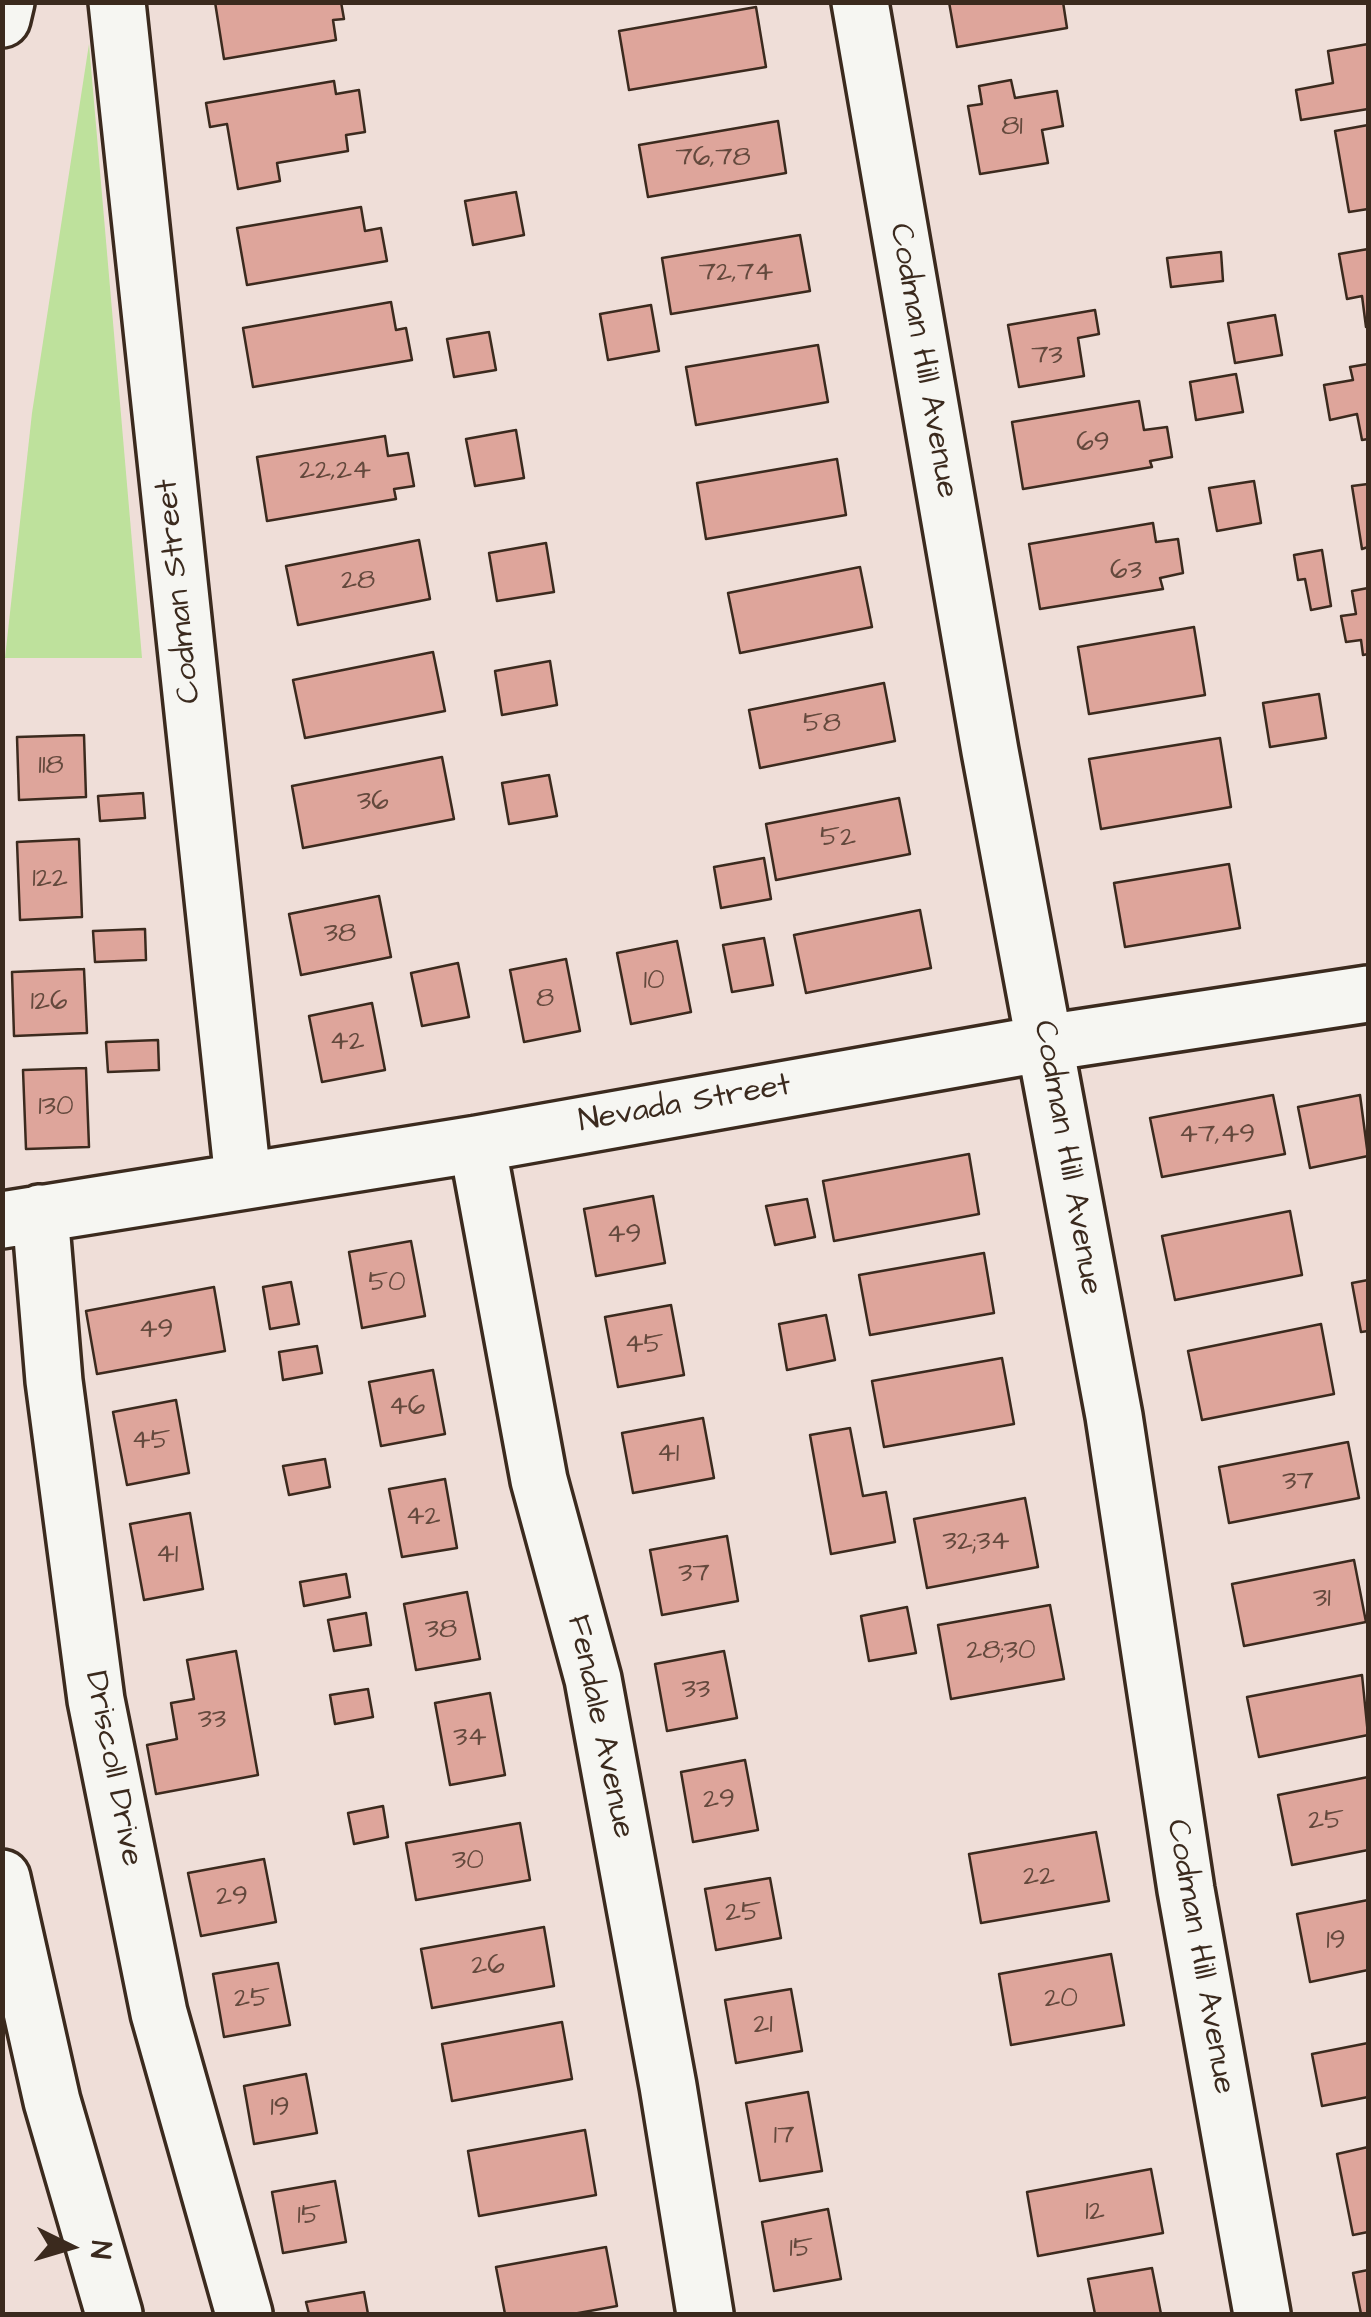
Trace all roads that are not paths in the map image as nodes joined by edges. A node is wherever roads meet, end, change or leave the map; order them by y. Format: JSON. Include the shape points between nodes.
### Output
{"nodes":[{"id":1,"x":6,"y":2,"type":"edge"},
{"id":2,"x":117,"y":2,"type":"edge"},
{"id":3,"x":860,"y":2,"type":"edge"},
{"id":4,"x":2,"y":18,"type":"edge"},
{"id":5,"x":1368,"y":994,"type":"edge"},
{"id":6,"x":1046,"y":1043,"type":"junction"},
{"id":7,"x":477,"y":1144,"type":"junction"},
{"id":8,"x":243,"y":1179,"type":"junction"},
{"id":9,"x":21,"y":1216,"type":"edge"},
{"id":10,"x":2,"y":1878,"type":"edge"},
{"id":11,"x":114,"y":2314,"type":"edge"},
{"id":12,"x":244,"y":2314,"type":"edge"},
{"id":13,"x":704,"y":2314,"type":"edge"},
{"id":14,"x":1262,"y":2314,"type":"edge"}],
"edges":[{"from":1,"to":4,"type":"main road"},
{"from":2,"to":8,"type":"main road","name":"Codman Street"},
{"from":3,"to":6,"type":"main road","name":"Codman Hill Avenue"},
{"from":5,"to":6,"type":"main road","name":"Nevada Street"},
{"from":6,"to":7,"type":"main road","name":"Nevada Street"},
{"from":6,"to":14,"type":"main road","name":"Codman Hill Avenue"},
{"from":7,"to":8,"type":"main road","name":"Nevada Street"},
{"from":7,"to":13,"type":"main road","name":"Fendale Avenue","via":[[539,1480],[593,1679]]},
{"from":8,"to":9,"type":"main road","name":"Nevada Street"},
{"from":9,"to":12,"type":"main road","name":"Driscoll Drive","via":[[54,1381],[96,1700],[159,2013]]},
{"from":10,"to":11,"type":"main road","via":[[49,2087]]}]}
